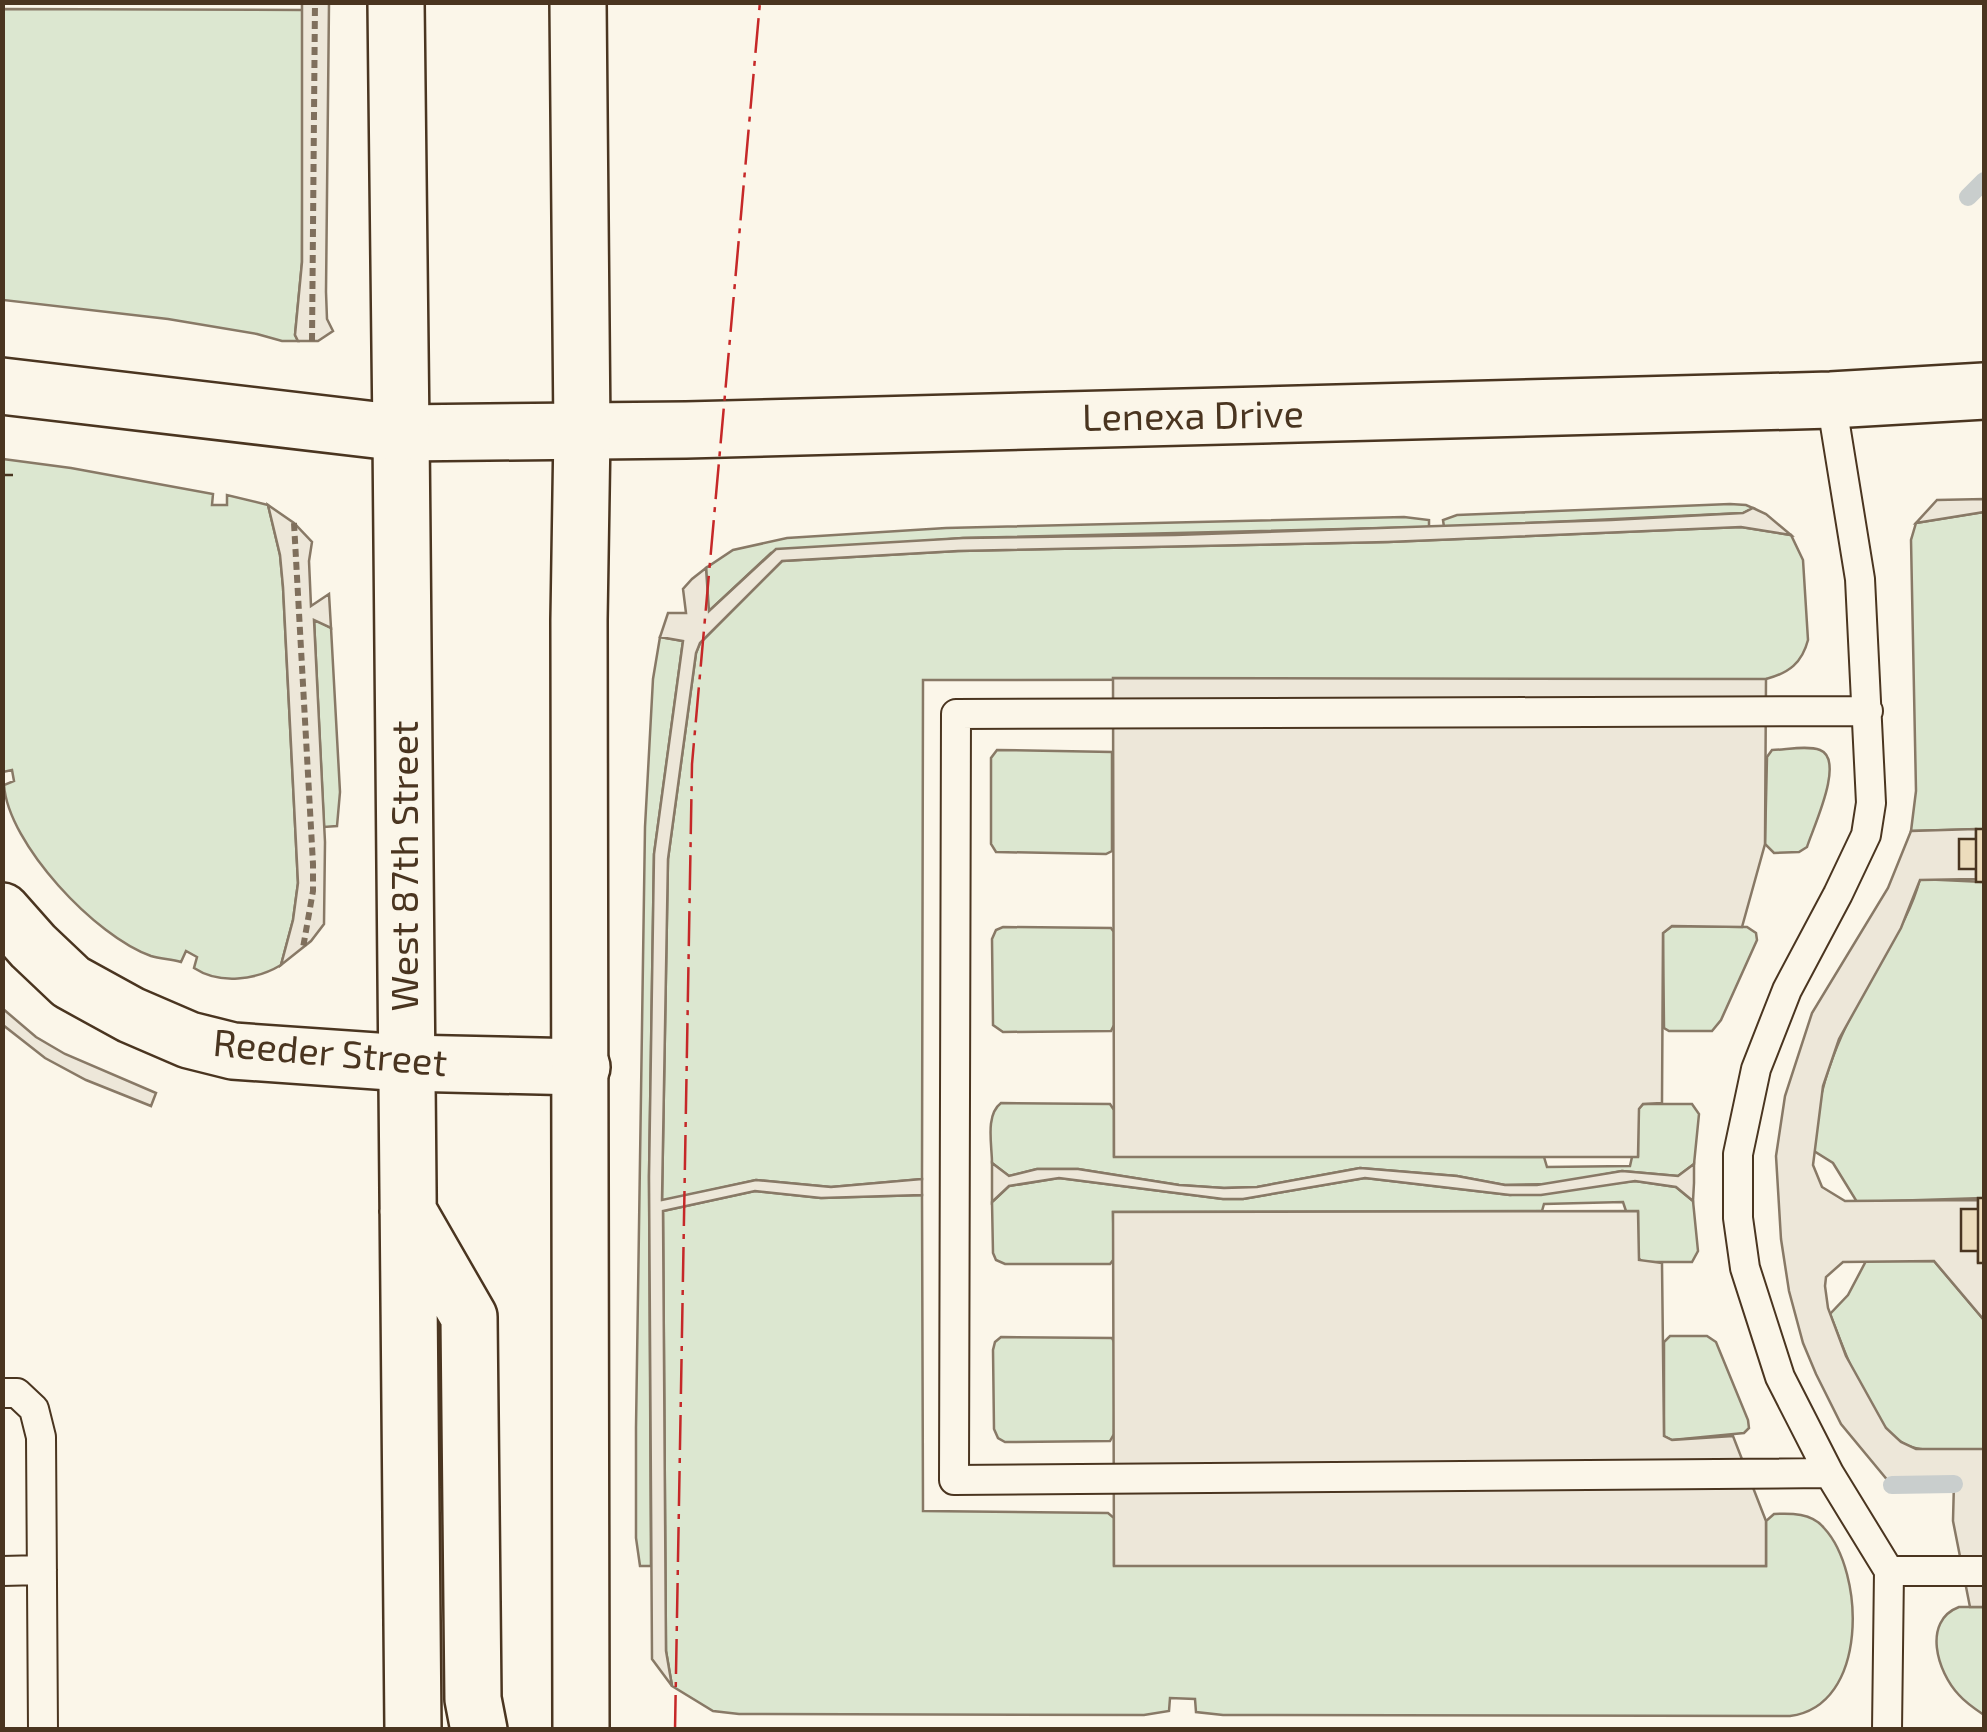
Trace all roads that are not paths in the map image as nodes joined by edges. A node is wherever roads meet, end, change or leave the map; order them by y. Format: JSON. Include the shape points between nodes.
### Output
{"nodes":[{"id":1,"x":396,"y":2,"type":"edge"},
{"id":2,"x":578,"y":2,"type":"edge"},
{"id":3,"x":2,"y":386,"type":"edge"},
{"id":4,"x":1984,"y":391,"type":"edge"},
{"id":5,"x":1831,"y":400,"type":"junction"},
{"id":6,"x":582,"y":432,"type":"junction"},
{"id":7,"x":402,"y":433,"type":"junction"},
{"id":8,"x":1868,"y":711,"type":"junction"},
{"id":9,"x":2,"y":911,"type":"edge"},
{"id":10,"x":406,"y":1063,"type":"junction"},
{"id":11,"x":582,"y":1067,"type":"junction"},
{"id":12,"x":406,"y":1208,"type":"junction"},
{"id":13,"x":2,"y":1393,"type":"edge"},
{"id":14,"x":1829,"y":1474,"type":"junction"},
{"id":15,"x":42,"y":1570,"type":"junction"},
{"id":16,"x":2,"y":1571,"type":"edge"},
{"id":17,"x":1889,"y":1571,"type":"junction"},
{"id":18,"x":1984,"y":1571,"type":"edge"},
{"id":19,"x":43,"y":1730,"type":"edge"},
{"id":20,"x":413,"y":1730,"type":"edge"},
{"id":21,"x":479,"y":1730,"type":"edge"},
{"id":22,"x":581,"y":1730,"type":"edge"},
{"id":23,"x":1887,"y":1730,"type":"edge"}],
"edges":[{"from":1,"to":7,"type":"main road","name":"West 87th Street"},
{"from":2,"to":6,"type":"main road"},
{"from":3,"to":7,"type":"main road","name":"Lenexa Drive"},
{"from":4,"to":5,"type":"main road","name":"Lenexa Drive"},
{"from":5,"to":6,"type":"main road","name":"Lenexa Drive"},
{"from":5,"to":8,"type":"lane","via":[[1860,579]]},
{"from":6,"to":7,"type":"main road","name":"Lenexa Drive"},
{"from":6,"to":11,"type":"main road"},
{"from":7,"to":10,"type":"main road","name":"West 87th Street"},
{"from":8,"to":14,"type":"lane","via":[[1866,834],[1787,990],[1756,1068],[1738,1154],[1738,1218],[1754,1298],[1780,1376]]},
{"from":8,"to":14,"type":"lane","via":[[956,714],[954,1480]]},
{"from":9,"to":10,"type":"main road","name":"Reeder Street","via":[[72,982],[188,1040],[233,1051]]},
{"from":10,"to":11,"type":"main road","name":"Reeder Street"},
{"from":10,"to":12,"type":"main road","name":"West 87th Street"},
{"from":11,"to":22,"type":"main road"},
{"from":12,"to":20,"type":"main road","name":"West 87th Street"},
{"from":12,"to":21,"type":"main road","via":[[469,1318],[473,1699]]},
{"from":13,"to":15,"type":"lane","via":[[17,1393],[34,1409],[41,1437]]},
{"from":14,"to":17,"type":"lane"},
{"from":15,"to":16,"type":"lane"},
{"from":15,"to":19,"type":"lane"},
{"from":17,"to":18,"type":"lane"},
{"from":17,"to":23,"type":"lane"}]}
